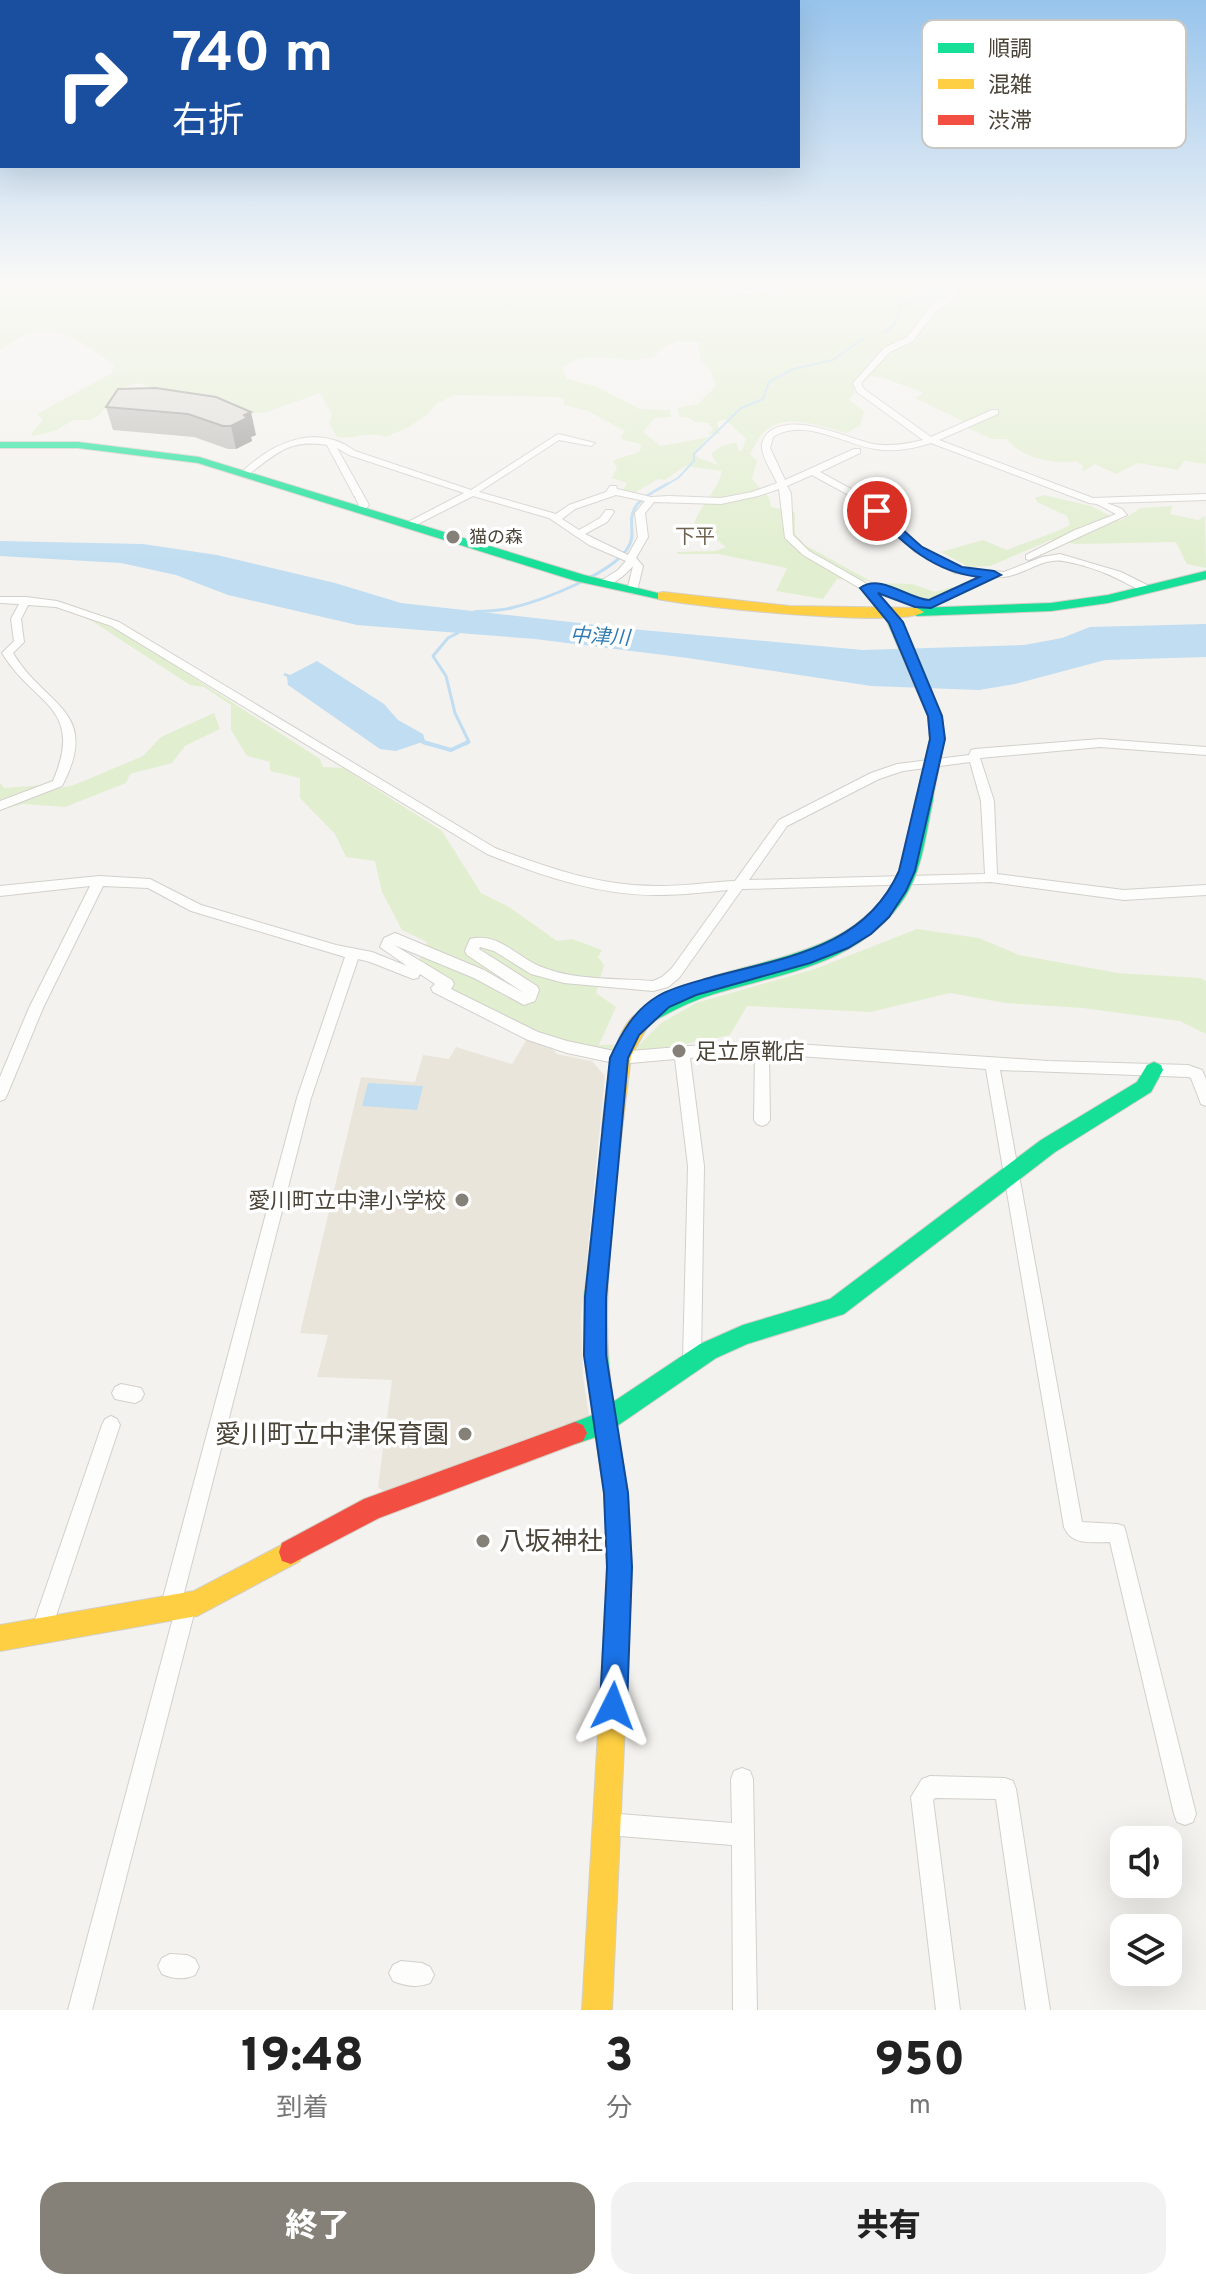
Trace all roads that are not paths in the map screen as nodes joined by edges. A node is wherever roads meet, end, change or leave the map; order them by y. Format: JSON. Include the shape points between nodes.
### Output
{"nodes":[{"id":1,"x":864,"y":375,"type":"edge"},
{"id":2,"x":995,"y":412,"type":"dead end"},
{"id":3,"x":928,"y":439,"type":"junction"},
{"id":4,"x":330,"y":443,"type":"junction"},
{"id":5,"x":591,"y":443,"type":"dead end"},
{"id":6,"x":0,"y":445,"type":"edge"},
{"id":7,"x":857,"y":451,"type":"dead end"},
{"id":8,"x":812,"y":471,"type":"junction"},
{"id":9,"x":245,"y":473,"type":"junction"},
{"id":10,"x":783,"y":482,"type":"junction"},
{"id":11,"x":617,"y":483,"type":"dead end"},
{"id":12,"x":472,"y":493,"type":"junction"},
{"id":13,"x":610,"y":494,"type":"junction"},
{"id":14,"x":1206,"y":497,"type":"edge"},
{"id":15,"x":645,"y":498,"type":"junction"},
{"id":16,"x":1092,"y":501,"type":"junction"},
{"id":17,"x":360,"y":510,"type":"junction"},
{"id":18,"x":609,"y":512,"type":"dead end"},
{"id":19,"x":557,"y":518,"type":"junction"},
{"id":20,"x":409,"y":525,"type":"junction"},
{"id":21,"x":579,"y":534,"type":"junction"},
{"id":22,"x":630,"y":559,"type":"junction"},
{"id":23,"x":994,"y":575,"type":"junction"},
{"id":24,"x":1206,"y":575,"type":"edge"},
{"id":25,"x":603,"y":584,"type":"junction"},
{"id":26,"x":867,"y":588,"type":"junction"},
{"id":27,"x":1147,"y":589,"type":"junction"},
{"id":28,"x":632,"y":591,"type":"junction"},
{"id":29,"x":0,"y":600,"type":"edge"},
{"id":30,"x":26,"y":600,"type":"junction"},
{"id":31,"x":894,"y":618,"type":"junction"},
{"id":32,"x":3,"y":653,"type":"edge"},
{"id":33,"x":1206,"y":751,"type":"edge"},
{"id":34,"x":974,"y":758,"type":"junction"},
{"id":35,"x":934,"y":761,"type":"junction"},
{"id":36,"x":0,"y":806,"type":"edge"},
{"id":37,"x":991,"y":878,"type":"junction"},
{"id":38,"x":99,"y":881,"type":"junction"},
{"id":39,"x":736,"y":885,"type":"junction"},
{"id":40,"x":1206,"y":890,"type":"edge"},
{"id":41,"x":0,"y":891,"type":"edge"},
{"id":42,"x":353,"y":954,"type":"junction"},
{"id":43,"x":443,"y":990,"type":"junction"},
{"id":44,"x":762,"y":1048,"type":"junction"},
{"id":45,"x":682,"y":1055,"type":"junction"},
{"id":46,"x":619,"y":1058,"type":"junction"},
{"id":47,"x":992,"y":1063,"type":"junction"},
{"id":48,"x":1154,"y":1070,"type":"junction"},
{"id":49,"x":1202,"y":1072,"type":"edge"},
{"id":50,"x":0,"y":1095,"type":"edge"},
{"id":51,"x":1206,"y":1100,"type":"edge"},
{"id":52,"x":765,"y":1113,"type":"dead end"},
{"id":53,"x":1010,"y":1175,"type":"junction"},
{"id":54,"x":692,"y":1360,"type":"junction"},
{"id":55,"x":605,"y":1418,"type":"junction"},
{"id":56,"x":111,"y":1425,"type":"dead end"},
{"id":57,"x":178,"y":1607,"type":"junction"},
{"id":58,"x":42,"y":1628,"type":"junction"},
{"id":59,"x":0,"y":1638,"type":"edge"},
{"id":60,"x":742,"y":1779,"type":"dead end"},
{"id":61,"x":1185,"y":1814,"type":"dead end"},
{"id":62,"x":607,"y":1824,"type":"junction"},
{"id":63,"x":741,"y":1835,"type":"junction"},
{"id":64,"x":80,"y":2010,"type":"edge"},
{"id":65,"x":597,"y":2010,"type":"edge"},
{"id":66,"x":745,"y":2010,"type":"edge"},
{"id":67,"x":948,"y":2010,"type":"edge"},
{"id":68,"x":1038,"y":2010,"type":"edge"}],
"edges":[{"from":1,"to":3,"type":"street","via":[[857,383],[860,390]]},
{"from":2,"to":3,"type":"street"},
{"from":3,"to":10,"type":"street","via":[[887,448],[795,426],[781,428],[769,436],[766,448]]},
{"from":3,"to":16,"type":"street"},
{"from":4,"to":9,"type":"street","via":[[294,438]]},
{"from":4,"to":12,"type":"street"},
{"from":4,"to":17,"type":"street","via":[[364,505]]},
{"from":5,"to":12,"type":"street","via":[[558,437]]},
{"from":6,"to":9,"type":"street","via":[[157,453]]},
{"from":7,"to":8,"type":"street"},
{"from":8,"to":10,"type":"street"},
{"from":8,"to":23,"type":"street","via":[[859,497],[917,549],[959,571]]},
{"from":9,"to":17,"type":"street"},
{"from":10,"to":15,"type":"street","via":[[720,501]]},
{"from":10,"to":26,"type":"street","via":[[788,536],[806,553]]},
{"from":11,"to":13,"type":"street"},
{"from":12,"to":19,"type":"street"},
{"from":12,"to":20,"type":"street"},
{"from":13,"to":15,"type":"street"},
{"from":13,"to":19,"type":"street"},
{"from":14,"to":16,"type":"street"},
{"from":15,"to":22,"type":"street","via":[[640,513],[643,539]]},
{"from":16,"to":23,"type":"street","via":[[1122,515]]},
{"from":17,"to":20,"type":"street"},
{"from":18,"to":21,"type":"street"},
{"from":19,"to":21,"type":"street"},
{"from":20,"to":25,"type":"street"},
{"from":21,"to":22,"type":"street"},
{"from":22,"to":25,"type":"street","via":[[622,572]]},
{"from":22,"to":28,"type":"street","via":[[638,566]]},
{"from":23,"to":26,"type":"street","via":[[931,604]]},
{"from":23,"to":27,"type":"street","via":[[1060,557]]},
{"from":24,"to":27,"type":"street"},
{"from":25,"to":28,"type":"street"},
{"from":26,"to":31,"type":"street"},
{"from":27,"to":31,"type":"street","via":[[1051,607]]},
{"from":28,"to":31,"type":"street","via":[[771,612]]},
{"from":29,"to":30,"type":"street"},
{"from":30,"to":32,"type":"street","via":[[16,619],[19,642]]},
{"from":30,"to":39,"type":"street","via":[[73,608],[123,628],[491,851],[523,865],[580,882],[631,889]]},
{"from":31,"to":35,"type":"street","via":[[935,716]]},
{"from":32,"to":36,"type":"street","via":[[70,727],[58,783]]},
{"from":33,"to":34,"type":"street","via":[[1100,743],[975,753]]},
{"from":34,"to":35,"type":"street"},
{"from":34,"to":37,"type":"street","via":[[987,796]]},
{"from":35,"to":39,"type":"street","via":[[875,776],[795,814]]},
{"from":35,"to":46,"type":"street","bridge":true,"via":[[907,871],[883,913],[865,930],[804,959],[663,1002],[632,1031]]},
{"from":37,"to":39,"type":"street"},
{"from":37,"to":40,"type":"street","via":[[1124,895]]},
{"from":38,"to":41,"type":"street"},
{"from":38,"to":42,"type":"street","via":[[150,884],[196,908]]},
{"from":38,"to":50,"type":"street"},
{"from":39,"to":43,"type":"street","via":[[670,980],[653,986],[535,970],[475,942],[472,951],[532,990],[524,1000],[479,974],[395,938],[389,941],[387,947],[395,954],[447,984]]},
{"from":42,"to":43,"type":"street","via":[[382,960]]},
{"from":42,"to":57,"type":"street","via":[[300,1111]]},
{"from":43,"to":46,"type":"street","via":[[533,1036]]},
{"from":44,"to":45,"type":"street"},
{"from":44,"to":47,"type":"street"},
{"from":44,"to":52,"type":"street"},
{"from":45,"to":46,"type":"street"},
{"from":45,"to":54,"type":"street","via":[[696,1166]]},
{"from":46,"to":55,"type":"street","via":[[595,1297],[595,1355]]},
{"from":47,"to":48,"type":"street"},
{"from":47,"to":53,"type":"street"},
{"from":48,"to":49,"type":"street"},
{"from":48,"to":53,"type":"street","via":[[1144,1087]]},
{"from":49,"to":51,"type":"street"},
{"from":53,"to":54,"type":"street","via":[[836,1307],[743,1335]]},
{"from":53,"to":61,"type":"street","via":[[1073,1527],[1078,1532],[1117,1533]]},
{"from":54,"to":55,"type":"street"},
{"from":55,"to":57,"type":"street","via":[[373,1508],[197,1603]]},
{"from":55,"to":62,"type":"street","via":[[620,1567]]},
{"from":56,"to":58,"type":"street"},
{"from":57,"to":58,"type":"street"},
{"from":57,"to":64,"type":"street"},
{"from":58,"to":59,"type":"street"},
{"from":60,"to":63,"type":"street"},
{"from":62,"to":63,"type":"street"},
{"from":62,"to":65,"type":"street"},
{"from":63,"to":66,"type":"street"},
{"from":67,"to":68,"type":"street","via":[[922,1797],[930,1787],[1005,1789]]}]}
